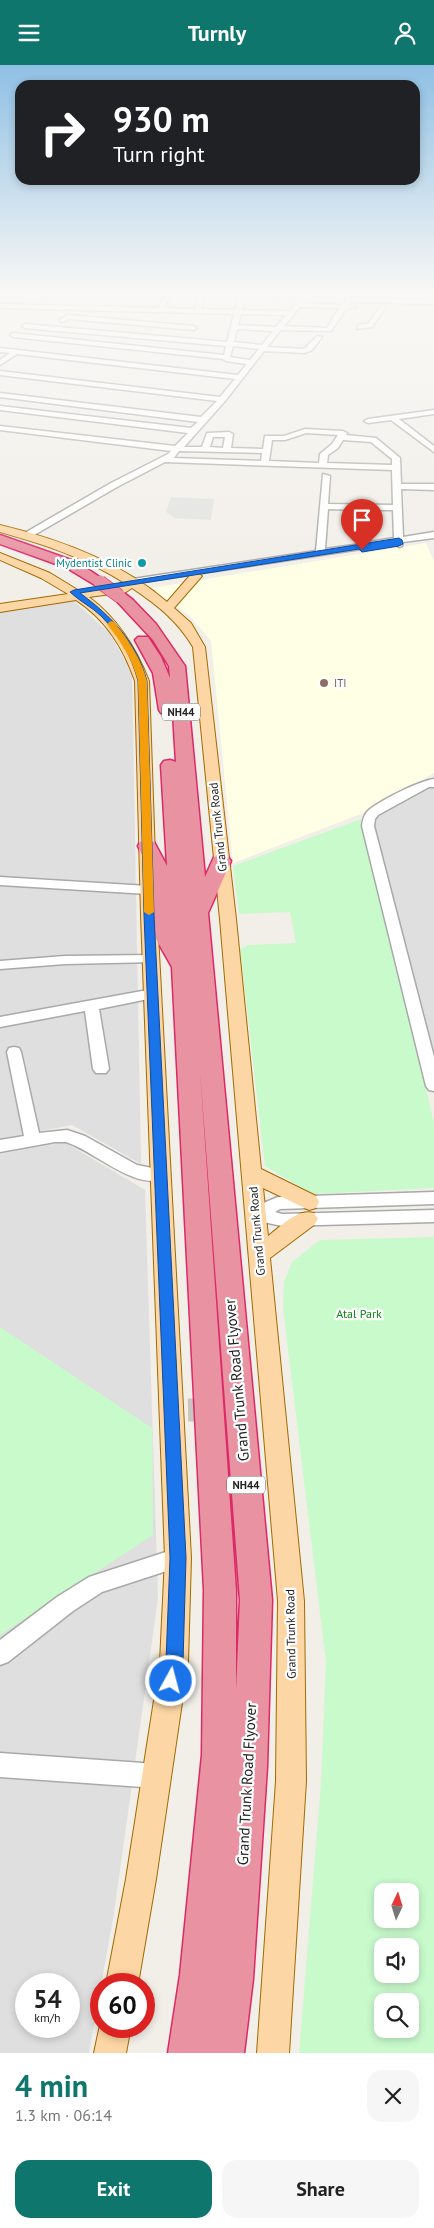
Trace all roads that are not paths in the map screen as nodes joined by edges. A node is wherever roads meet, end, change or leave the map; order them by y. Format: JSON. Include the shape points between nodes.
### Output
{"nodes":[{"id":1,"x":135,"y":389,"type":"edge"},
{"id":2,"x":230,"y":389,"type":"edge"},
{"id":3,"x":0,"y":395,"type":"edge"},
{"id":4,"x":222,"y":399,"type":"junction"},
{"id":5,"x":171,"y":407,"type":"dead end"},
{"id":6,"x":0,"y":408,"type":"edge"},
{"id":7,"x":210,"y":412,"type":"junction"},
{"id":8,"x":432,"y":414,"type":"edge"},
{"id":9,"x":393,"y":418,"type":"junction"},
{"id":10,"x":0,"y":419,"type":"edge"},
{"id":11,"x":204,"y":420,"type":"junction"},
{"id":12,"x":368,"y":421,"type":"dead end"},
{"id":13,"x":0,"y":427,"type":"edge"},
{"id":14,"x":194,"y":431,"type":"junction"},
{"id":15,"x":434,"y":435,"type":"edge"},
{"id":16,"x":0,"y":437,"type":"edge"},
{"id":17,"x":341,"y":437,"type":"junction"},
{"id":18,"x":418,"y":437,"type":"junction"},
{"id":19,"x":185,"y":441,"type":"junction"},
{"id":20,"x":178,"y":449,"type":"junction"},
{"id":21,"x":205,"y":450,"type":"junction"},
{"id":22,"x":227,"y":450,"type":"junction"},
{"id":23,"x":434,"y":450,"type":"edge"},
{"id":24,"x":266,"y":451,"type":"junction"},
{"id":25,"x":167,"y":458,"type":"junction"},
{"id":26,"x":264,"y":465,"type":"junction"},
{"id":27,"x":324,"y":466,"type":"junction"},
{"id":28,"x":397,"y":468,"type":"junction"},
{"id":29,"x":326,"y":476,"type":"dead end"},
{"id":30,"x":398,"y":486,"type":"junction"},
{"id":31,"x":434,"y":487,"type":"edge"},
{"id":32,"x":324,"y":506,"type":"junction"},
{"id":33,"x":365,"y":507,"type":"junction"},
{"id":34,"x":398,"y":508,"type":"junction"},
{"id":35,"x":0,"y":528,"type":"edge"},
{"id":36,"x":26,"y":536,"type":"junction"},
{"id":37,"x":434,"y":537,"type":"edge"},
{"id":38,"x":0,"y":539,"type":"edge"},
{"id":39,"x":399,"y":542,"type":"junction"},
{"id":40,"x":0,"y":545,"type":"edge"},
{"id":41,"x":366,"y":545,"type":"junction"},
{"id":42,"x":320,"y":552,"type":"junction"},
{"id":43,"x":0,"y":556,"type":"edge"},
{"id":44,"x":296,"y":558,"type":"junction"},
{"id":45,"x":194,"y":575,"type":"junction"},
{"id":46,"x":85,"y":589,"type":"junction"},
{"id":47,"x":120,"y":595,"type":"junction"},
{"id":48,"x":49,"y":600,"type":"junction"},
{"id":49,"x":0,"y":603,"type":"edge"},
{"id":50,"x":0,"y":608,"type":"edge"},
{"id":51,"x":167,"y":609,"type":"junction"},
{"id":52,"x":434,"y":783,"type":"edge"},
{"id":53,"x":147,"y":846,"type":"junction"},
{"id":54,"x":221,"y":861,"type":"junction"},
{"id":55,"x":0,"y":881,"type":"edge"},
{"id":56,"x":148,"y":890,"type":"junction"},
{"id":57,"x":198,"y":917,"type":"junction"},
{"id":58,"x":151,"y":959,"type":"junction"},
{"id":59,"x":0,"y":965,"type":"edge"},
{"id":60,"x":182,"y":969,"type":"junction"},
{"id":61,"x":153,"y":994,"type":"junction"},
{"id":62,"x":91,"y":1005,"type":"junction"},
{"id":63,"x":0,"y":1022,"type":"edge"},
{"id":64,"x":14,"y":1052,"type":"dead end"},
{"id":65,"x":101,"y":1069,"type":"dead end"},
{"id":66,"x":434,"y":1086,"type":"edge"},
{"id":67,"x":33,"y":1140,"type":"junction"},
{"id":68,"x":0,"y":1146,"type":"edge"},
{"id":69,"x":252,"y":1173,"type":"junction"},
{"id":70,"x":160,"y":1175,"type":"junction"},
{"id":71,"x":434,"y":1199,"type":"edge"},
{"id":72,"x":308,"y":1211,"type":"junction"},
{"id":73,"x":255,"y":1214,"type":"junction"},
{"id":74,"x":434,"y":1215,"type":"edge"},
{"id":75,"x":259,"y":1255,"type":"junction"},
{"id":76,"x":274,"y":1408,"type":"junction"},
{"id":77,"x":250,"y":1409,"type":"tunnel mouth"},
{"id":78,"x":178,"y":1558,"type":"junction"},
{"id":79,"x":0,"y":1654,"type":"edge"},
{"id":80,"x":0,"y":1765,"type":"edge"},
{"id":81,"x":157,"y":1776,"type":"junction"},
{"id":82,"x":124,"y":1973,"type":"edge"},
{"id":83,"x":113,"y":2038,"type":"edge"},
{"id":84,"x":110,"y":2053,"type":"edge"},
{"id":85,"x":188,"y":2053,"type":"edge"},
{"id":86,"x":224,"y":2053,"type":"edge"},
{"id":87,"x":273,"y":2053,"type":"edge"}],
"edges":[{"from":1,"to":4,"type":"street"},
{"from":2,"to":4,"type":"street"},
{"from":3,"to":11,"type":"street"},
{"from":4,"to":7,"type":"street"},
{"from":5,"to":7,"type":"street"},
{"from":6,"to":14,"type":"street"},
{"from":7,"to":11,"type":"street"},
{"from":8,"to":9,"type":"street"},
{"from":9,"to":12,"type":"street"},
{"from":9,"to":18,"type":"street"},
{"from":10,"to":19,"type":"street"},
{"from":11,"to":14,"type":"street"},
{"from":13,"to":20,"type":"street"},
{"from":14,"to":19,"type":"street"},
{"from":15,"to":18,"type":"street"},
{"from":16,"to":25,"type":"street"},
{"from":17,"to":24,"type":"street","via":[[343,433],[305,431],[285,437],[268,437]]},
{"from":17,"to":27,"type":"street","via":[[324,455]]},
{"from":17,"to":28,"type":"street","via":[[376,442],[394,455]]},
{"from":18,"to":23,"type":"street"},
{"from":19,"to":20,"type":"street"},
{"from":20,"to":21,"type":"street"},
{"from":20,"to":25,"type":"street"},
{"from":21,"to":22,"type":"street"},
{"from":21,"to":22,"type":"street","via":[[210,435],[228,434]]},
{"from":22,"to":24,"type":"street"},
{"from":24,"to":26,"type":"street"},
{"from":25,"to":26,"type":"street"},
{"from":25,"to":36,"type":"street"},
{"from":26,"to":27,"type":"street"},
{"from":27,"to":28,"type":"street"},
{"from":28,"to":30,"type":"street"},
{"from":29,"to":32,"type":"street"},
{"from":30,"to":31,"type":"street"},
{"from":30,"to":34,"type":"street"},
{"from":32,"to":33,"type":"street"},
{"from":32,"to":42,"type":"street"},
{"from":33,"to":34,"type":"street"},
{"from":33,"to":41,"type":"street"},
{"from":34,"to":39,"type":"street"},
{"from":35,"to":36,"type":"main road","name":"Grand Trunk Road"},
{"from":36,"to":47,"type":"main road","name":"Grand Trunk Road","via":[[69,549],[111,569]]},
{"from":37,"to":39,"type":"street"},
{"from":38,"to":46,"type":"highway","via":[[72,565]]},
{"from":39,"to":41,"type":"street"},
{"from":39,"to":44,"type":"street"},
{"from":40,"to":46,"type":"highway","via":[[62,569]]},
{"from":41,"to":42,"type":"street"},
{"from":42,"to":44,"type":"street"},
{"from":43,"to":46,"type":"main road","name":"Grand Trunk Road"},
{"from":44,"to":45,"type":"street"},
{"from":45,"to":47,"type":"street"},
{"from":45,"to":51,"type":"main road"},
{"from":46,"to":47,"type":"main road","name":"Grand Trunk Road"},
{"from":46,"to":47,"type":"main road"},
{"from":46,"to":48,"type":"main road"},
{"from":46,"to":49,"type":"main road"},
{"from":47,"to":48,"type":"main road"},
{"from":47,"to":51,"type":"main road","name":"Grand Trunk Road"},
{"from":47,"to":53,"type":"main road","name":"Grand Trunk Road","via":[[128,645],[139,666],[142,681]]},
{"from":47,"to":57,"type":"highway","number":"NH44","via":[[164,643],[177,665]]},
{"from":47,"to":60,"type":"highway","number":"NH44","via":[[133,626],[158,662],[166,697]]},
{"from":48,"to":50,"type":"main road"},
{"from":51,"to":54,"type":"main road","name":"Grand Trunk Road","via":[[187,626],[199,647]]},
{"from":52,"to":66,"type":"street","via":[[426,784],[374,812],[368,826]]},
{"from":53,"to":56,"type":"main road","name":"Grand Trunk Road"},
{"from":53,"to":60,"type":"highway","via":[[157,866],[165,937]]},
{"from":54,"to":57,"type":"highway"},
{"from":54,"to":69,"type":"main road","name":"Grand Trunk Road"},
{"from":55,"to":56,"type":"street"},
{"from":56,"to":58,"type":"main road","name":"Grand Trunk Road"},
{"from":57,"to":86,"type":"highway","name":"Grand Trunk Road Flyover","number":"NH44","via":[[256,1600],[250,1776],[234,1979]]},
{"from":58,"to":59,"type":"street"},
{"from":58,"to":61,"type":"main road","name":"Grand Trunk Road"},
{"from":60,"to":85,"type":"highway","number":"NH44","via":[[220,1590],[219,1755],[199,1975]]},
{"from":61,"to":62,"type":"street"},
{"from":61,"to":70,"type":"main road","name":"Grand Trunk Road"},
{"from":62,"to":63,"type":"street"},
{"from":62,"to":65,"type":"street"},
{"from":64,"to":67,"type":"street"},
{"from":67,"to":68,"type":"street"},
{"from":67,"to":70,"type":"street","via":[[67,1136],[133,1171]]},
{"from":69,"to":72,"type":"main road"},
{"from":69,"to":73,"type":"main road","name":"Grand Trunk Road"},
{"from":70,"to":78,"type":"main road","name":"Grand Trunk Road","via":[[179,1410]]},
{"from":71,"to":72,"type":"street"},
{"from":72,"to":73,"type":"street","via":[[282,1220]]},
{"from":72,"to":74,"type":"street"},
{"from":72,"to":75,"type":"main road"},
{"from":73,"to":75,"type":"main road","name":"Grand Trunk Road"},
{"from":75,"to":76,"type":"main road","name":"Grand Trunk Road"},
{"from":76,"to":77,"type":"main road"},
{"from":76,"to":87,"type":"main road","name":"Grand Trunk Road","via":[[292,1611],[291,1781]]},
{"from":78,"to":79,"type":"street","via":[[96,1584]]},
{"from":78,"to":81,"type":"main road","name":"Grand Trunk Road","via":[[174,1662]]},
{"from":80,"to":81,"type":"street"},
{"from":81,"to":82,"type":"main road","name":"Grand Trunk Road"},
{"from":83,"to":84,"type":"main road"}]}
